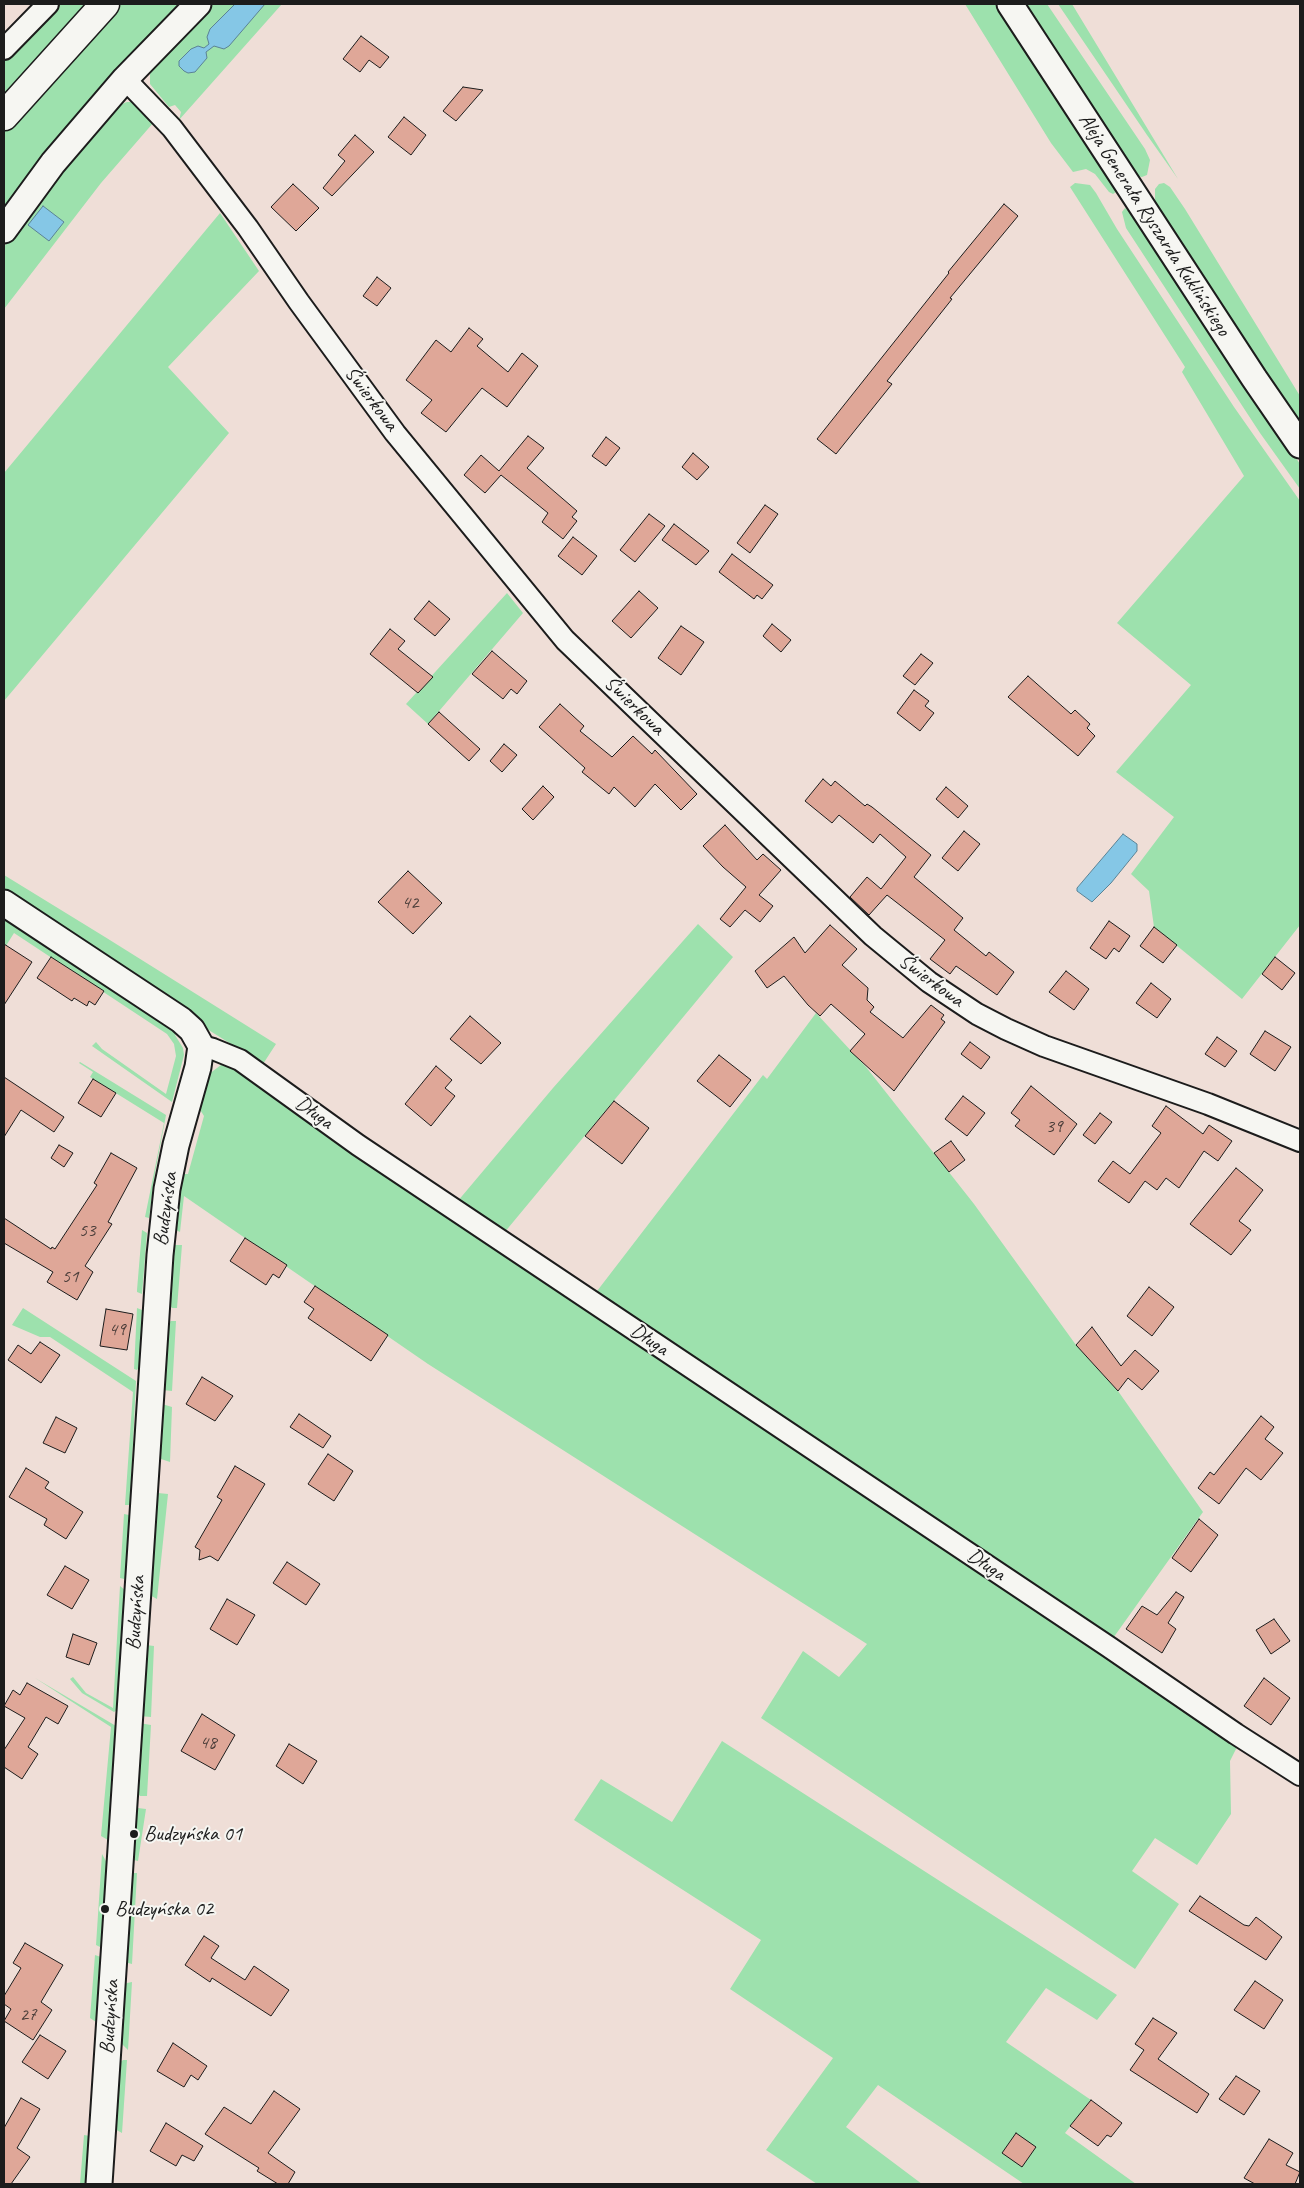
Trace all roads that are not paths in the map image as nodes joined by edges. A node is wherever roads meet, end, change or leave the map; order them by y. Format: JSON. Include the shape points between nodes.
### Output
{"nodes":[{"id":1,"x":48,"y":4,"type":"edge"},
{"id":2,"x":105,"y":4,"type":"edge"},
{"id":3,"x":198,"y":4,"type":"edge"},
{"id":4,"x":1010,"y":4,"type":"edge"},
{"id":5,"x":4,"y":49,"type":"edge"},
{"id":6,"x":125,"y":79,"type":"junction"},
{"id":7,"x":4,"y":116,"type":"edge"},
{"id":8,"x":4,"y":230,"type":"edge"},
{"id":9,"x":1300,"y":445,"type":"edge"},
{"id":10,"x":4,"y":903,"type":"edge"},
{"id":11,"x":201,"y":1046,"type":"junction"},
{"id":12,"x":1300,"y":1141,"type":"edge"},
{"id":13,"x":1300,"y":1775,"type":"edge"},
{"id":14,"x":99,"y":2184,"type":"edge"}],
"edges":[{"from":1,"to":5,"type":"street"},
{"from":2,"to":7,"type":"main road"},
{"from":3,"to":6,"type":"street"},
{"from":4,"to":9,"type":"street","name":"Aleja Generała Ryszarda Kuklińskiego"},
{"from":6,"to":8,"type":"street","via":[[53,163]]},
{"from":6,"to":12,"type":"street","name":"Świerkowa","via":[[172,128],[395,433],[565,640],[873,936],[929,982],[1006,1029]]},
{"from":10,"to":11,"type":"street","via":[[181,1020],[192,1030]]},
{"from":11,"to":13,"type":"street","name":"Długa","via":[[240,1060],[366,1151]]},
{"from":11,"to":14,"type":"street","name":"Budzyńska","via":[[167,1189],[160,1255]]}]}
